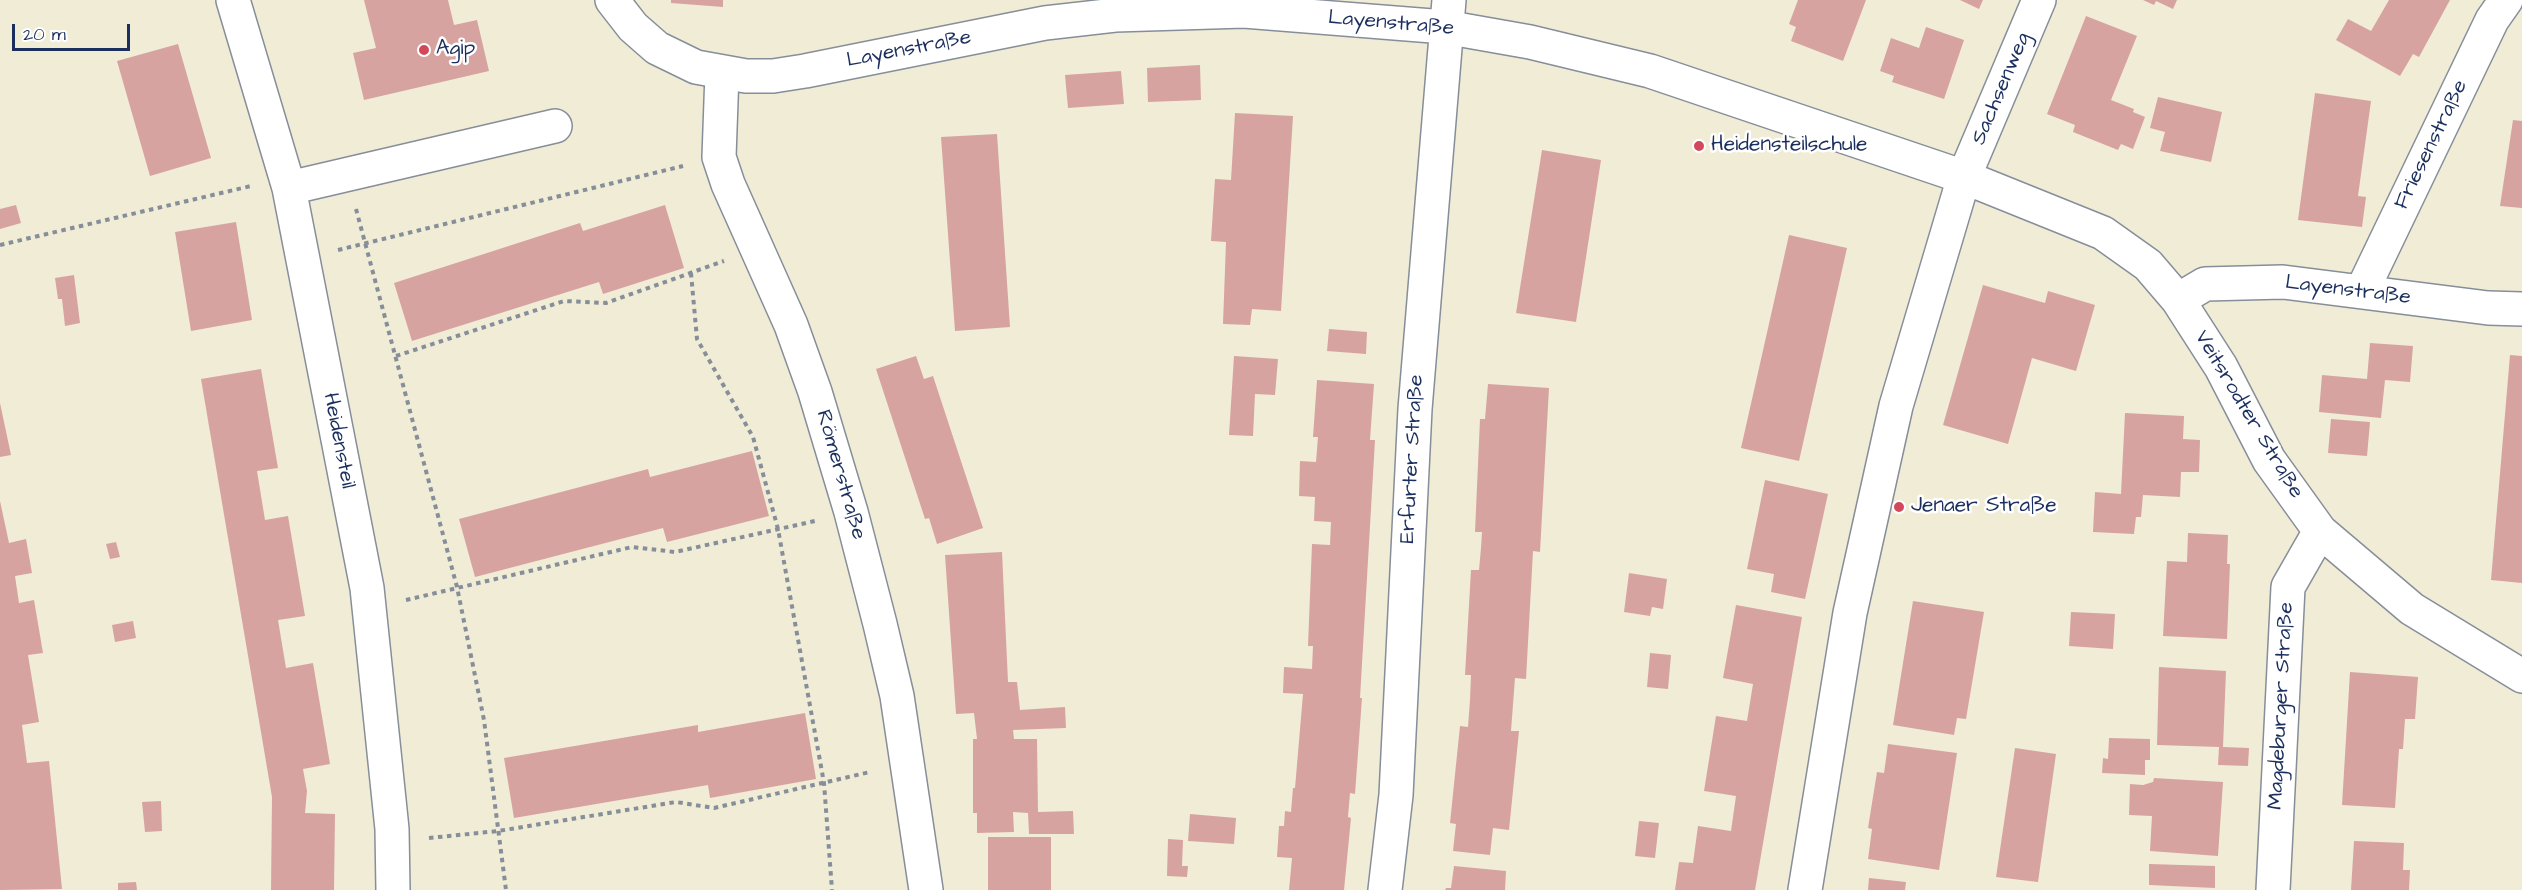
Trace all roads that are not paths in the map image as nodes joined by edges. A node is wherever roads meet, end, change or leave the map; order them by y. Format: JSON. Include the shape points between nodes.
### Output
{"nodes":[{"id":1,"x":233,"y":0,"type":"edge"},
{"id":2,"x":612,"y":0,"type":"edge"},
{"id":3,"x":2039,"y":0,"type":"edge"},
{"id":4,"x":2506,"y":0,"type":"edge"},
{"id":5,"x":1447,"y":14,"type":"edge"},
{"id":6,"x":722,"y":73,"type":"junction"},
{"id":7,"x":555,"y":126,"type":"dead end"},
{"id":8,"x":1964,"y":177,"type":"junction"},
{"id":9,"x":289,"y":188,"type":"junction"},
{"id":10,"x":2362,"y":291,"type":"junction"},
{"id":11,"x":2178,"y":300,"type":"junction"},
{"id":12,"x":2522,"y":309,"type":"edge"},
{"id":13,"x":2320,"y":531,"type":"junction"},
{"id":14,"x":2522,"y":676,"type":"edge"},
{"id":15,"x":393,"y":890,"type":"edge"},
{"id":16,"x":926,"y":890,"type":"edge"},
{"id":17,"x":1384,"y":890,"type":"edge"},
{"id":18,"x":1805,"y":890,"type":"edge"},
{"id":19,"x":2273,"y":890,"type":"edge"}],
"edges":[{"from":1,"to":9,"type":"street","name":"Heidensteil"},
{"from":2,"to":6,"type":"street","name":"Layenstraße","via":[[633,27],[657,48],[679,61]]},
{"from":3,"to":8,"type":"street","name":"Sachsenweg"},
{"from":4,"to":10,"type":"street","name":"Friesenstraße","via":[[2492,20]]},
{"from":5,"to":6,"type":"street","name":"Layenstraße","via":[[1244,11],[1115,15],[1045,23],[773,76]]},
{"from":5,"to":8,"type":"street","name":"Layenstraße","via":[[1530,42],[1650,70]]},
{"from":5,"to":17,"type":"street","name":"Erfurter Straße","via":[[1415,408],[1396,795]]},
{"from":6,"to":16,"type":"street","name":"Römerstraße","via":[[719,157],[791,325],[851,512],[897,696]]},
{"from":7,"to":9,"type":"street"},
{"from":8,"to":11,"type":"street","name":"Veitsrodter Straße","via":[[2103,233],[2148,265]]},
{"from":8,"to":18,"type":"street","via":[[1896,406],[1850,613]]},
{"from":9,"to":15,"type":"street","name":"Heidensteil","via":[[370,609]]},
{"from":10,"to":11,"type":"street","name":"Layenstraße","via":[[2283,282],[2205,285]]},
{"from":10,"to":12,"type":"street","name":"Layenstraße"},
{"from":11,"to":13,"type":"street","name":"Veitsrodter Straße","via":[[2221,367],[2269,460]]},
{"from":13,"to":14,"type":"street","name":"Veitsrodter Straße","via":[[2412,609]]},
{"from":13,"to":19,"type":"street","name":"Magdeburger Straße","via":[[2288,587]]}]}
